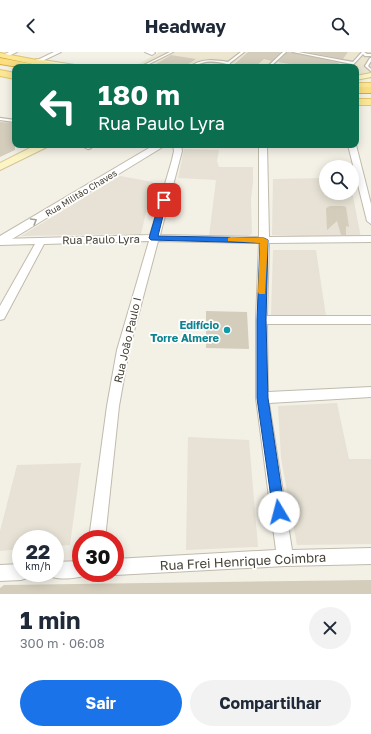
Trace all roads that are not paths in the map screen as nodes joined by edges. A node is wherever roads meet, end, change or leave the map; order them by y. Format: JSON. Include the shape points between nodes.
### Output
{"nodes":[{"id":1,"x":14,"y":52,"type":"edge"},
{"id":2,"x":44,"y":52,"type":"edge"},
{"id":3,"x":172,"y":52,"type":"edge"},
{"id":4,"x":243,"y":52,"type":"edge"},
{"id":5,"x":285,"y":52,"type":"edge"},
{"id":6,"x":294,"y":52,"type":"edge"},
{"id":7,"x":363,"y":52,"type":"edge"},
{"id":8,"x":56,"y":53,"type":"edge"},
{"id":9,"x":371,"y":55,"type":"edge"},
{"id":10,"x":371,"y":59,"type":"edge"},
{"id":11,"x":32,"y":63,"type":"edge"},
{"id":12,"x":229,"y":63,"type":"joint"},
{"id":13,"x":353,"y":63,"type":"joint"},
{"id":14,"x":1,"y":64,"type":"edge"},
{"id":15,"x":43,"y":64,"type":"edge"},
{"id":16,"x":147,"y":64,"type":"edge"},
{"id":17,"x":195,"y":64,"type":"edge"},
{"id":18,"x":271,"y":64,"type":"edge"},
{"id":19,"x":12,"y":70,"type":"edge"},
{"id":20,"x":371,"y":70,"type":"edge"},
{"id":21,"x":12,"y":73,"type":"edge"},
{"id":22,"x":371,"y":75,"type":"edge"},
{"id":23,"x":359,"y":77,"type":"edge"},
{"id":24,"x":359,"y":82,"type":"edge"},
{"id":25,"x":371,"y":82,"type":"edge"},
{"id":26,"x":359,"y":86,"type":"edge"},
{"id":27,"x":371,"y":86,"type":"edge"},
{"id":28,"x":359,"y":90,"type":"edge"},
{"id":29,"x":371,"y":90,"type":"edge"},
{"id":30,"x":359,"y":97,"type":"edge"},
{"id":31,"x":371,"y":97,"type":"edge"},
{"id":32,"x":359,"y":102,"type":"edge"},
{"id":33,"x":371,"y":102,"type":"edge"},
{"id":34,"x":0,"y":119,"type":"edge"},
{"id":35,"x":12,"y":121,"type":"edge"},
{"id":36,"x":38,"y":148,"type":"edge"},
{"id":37,"x":156,"y":148,"type":"edge"},
{"id":38,"x":177,"y":148,"type":"edge"},
{"id":39,"x":263,"y":148,"type":"edge"},
{"id":40,"x":353,"y":148,"type":"edge"},
{"id":41,"x":0,"y":167,"type":"edge"},
{"id":42,"x":371,"y":221,"type":"edge"},
{"id":43,"x":153,"y":238,"type":"junction"},
{"id":44,"x":371,"y":239,"type":"edge"},
{"id":45,"x":264,"y":240,"type":"junction"},
{"id":46,"x":41,"y":241,"type":"junction"},
{"id":47,"x":0,"y":242,"type":"edge"},
{"id":48,"x":0,"y":316,"type":"edge"},
{"id":49,"x":261,"y":320,"type":"junction"},
{"id":50,"x":371,"y":320,"type":"edge"},
{"id":51,"x":371,"y":392,"type":"edge"},
{"id":52,"x":262,"y":398,"type":"junction"},
{"id":53,"x":98,"y":530,"type":"edge"},
{"id":54,"x":371,"y":556,"type":"edge"},
{"id":55,"x":285,"y":558,"type":"junction"},
{"id":56,"x":124,"y":567,"type":"edge"},
{"id":57,"x":12,"y":572,"type":"edge"},
{"id":58,"x":0,"y":573,"type":"edge"}],
"edges":[{"from":1,"to":14,"type":"street"},
{"from":2,"to":8,"type":"street"},
{"from":3,"to":16,"type":"lane"},
{"from":4,"to":12,"type":"lane"},
{"from":5,"to":18,"type":"lane"},
{"from":6,"to":13,"type":"lane"},
{"from":7,"to":9,"type":"lane"},
{"from":7,"to":13,"type":"lane"},
{"from":8,"to":11,"type":"street"},
{"from":10,"to":20,"type":"lane","via":[[366,66]]},
{"from":11,"to":14,"type":"highway"},
{"from":11,"to":15,"type":"main road"},
{"from":12,"to":17,"type":"lane","via":[[206,61]]},
{"from":14,"to":19,"type":"highway"},
{"from":14,"to":21,"type":"main road"},
{"from":22,"to":23,"type":"main road"},
{"from":24,"to":25,"type":"main road"},
{"from":26,"to":27,"type":"main road"},
{"from":28,"to":29,"type":"highway"},
{"from":30,"to":31,"type":"highway"},
{"from":32,"to":33,"type":"main road"},
{"from":34,"to":35,"type":"lane"},
{"from":36,"to":41,"type":"main road"},
{"from":47,"to":37,"type":"street","name":"Rua Militão Chaves","one_way":true},
{"from":38,"to":43,"type":"street","name":"Rua João Paulo I"},
{"from":39,"to":45,"type":"street"},
{"from":40,"to":42,"type":"street"},
{"from":43,"to":45,"type":"street","name":"Rua Paulo Lyra"},
{"from":43,"to":46,"type":"street","name":"Rua Paulo Lyra"},
{"from":43,"to":53,"type":"street","name":"Rua João Paulo I","via":[[114,399]]},
{"from":44,"to":45,"type":"street","name":"Rua Paulo Lyra"},
{"from":45,"to":49,"type":"street"},
{"from":46,"to":47,"type":"street","name":"Rua Paulo Lyra"},
{"from":46,"to":48,"type":"street"},
{"from":49,"to":50,"type":"street"},
{"from":49,"to":52,"type":"street"},
{"from":51,"to":52,"type":"street"},
{"from":52,"to":55,"type":"street"},
{"from":54,"to":55,"type":"street","name":"Rua Frei Henrique Coimbra"},
{"from":55,"to":56,"type":"street","name":"Rua Frei Henrique Coimbra"},
{"from":57,"to":58,"type":"street"}]}
